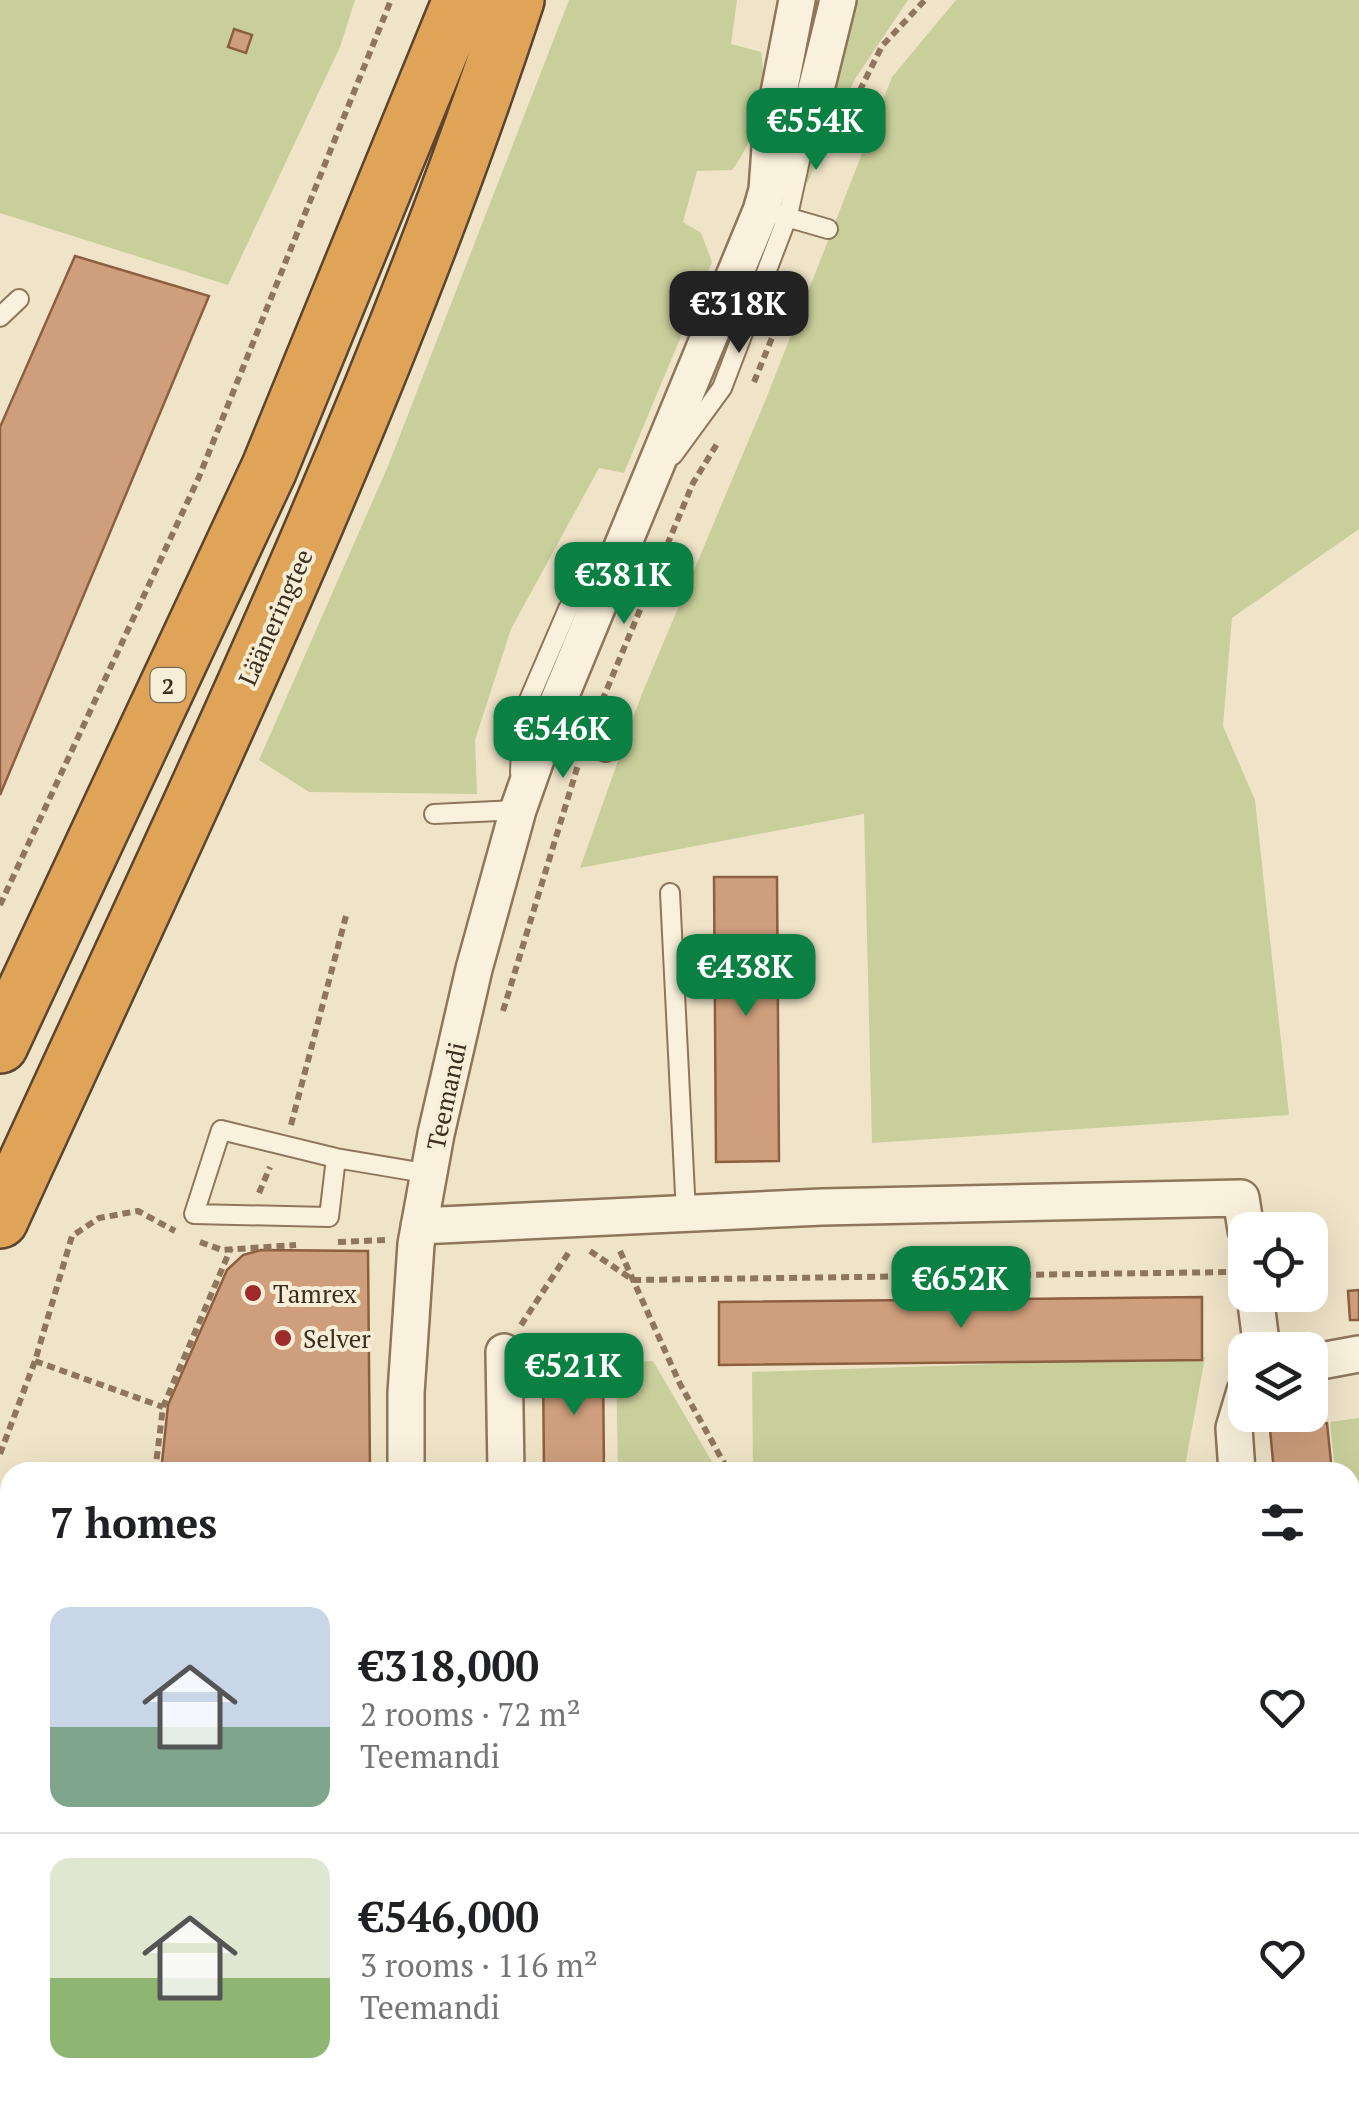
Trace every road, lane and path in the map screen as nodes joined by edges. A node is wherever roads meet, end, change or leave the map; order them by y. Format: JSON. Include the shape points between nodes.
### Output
{"nodes":[{"id":1,"x":392,"y":0,"type":"edge"},
{"id":2,"x":424,"y":0,"type":"edge"},
{"id":3,"x":461,"y":0,"type":"edge"},
{"id":4,"x":516,"y":0,"type":"edge"},
{"id":5,"x":530,"y":0,"type":"edge"},
{"id":6,"x":798,"y":0,"type":"edge"},
{"id":7,"x":838,"y":0,"type":"edge"},
{"id":8,"x":925,"y":0,"type":"edge"},
{"id":9,"x":481,"y":106,"type":"junction"},
{"id":10,"x":844,"y":123,"type":"dead end"},
{"id":11,"x":772,"y":206,"type":"junction"},
{"id":12,"x":809,"y":220,"type":"junction"},
{"id":13,"x":828,"y":229,"type":"dead end"},
{"id":14,"x":19,"y":300,"type":"dead end"},
{"id":15,"x":0,"y":317,"type":"edge"},
{"id":16,"x":330,"y":323,"type":"junction"},
{"id":17,"x":750,"y":390,"type":"dead end"},
{"id":18,"x":721,"y":436,"type":"dead end"},
{"id":19,"x":643,"y":497,"type":"junction"},
{"id":20,"x":546,"y":731,"type":"junction"},
{"id":21,"x":583,"y":747,"type":"junction"},
{"id":22,"x":606,"y":752,"type":"dead end"},
{"id":23,"x":518,"y":810,"type":"junction"},
{"id":24,"x":434,"y":814,"type":"dead end"},
{"id":25,"x":670,"y":893,"type":"dead end"},
{"id":26,"x":0,"y":905,"type":"edge"},
{"id":27,"x":499,"y":1024,"type":"dead end"},
{"id":28,"x":0,"y":1045,"type":"edge"},
{"id":29,"x":336,"y":1158,"type":"junction"},
{"id":30,"x":431,"y":1174,"type":"junction"},
{"id":31,"x":1244,"y":1212,"type":"edge"},
{"id":32,"x":686,"y":1214,"type":"junction"},
{"id":33,"x":606,"y":1218,"type":"junction"},
{"id":34,"x":0,"y":1220,"type":"edge"},
{"id":35,"x":417,"y":1235,"type":"junction"},
{"id":36,"x":558,"y":1242,"type":"dead end"},
{"id":37,"x":576,"y":1242,"type":"junction"},
{"id":38,"x":324,"y":1243,"type":"dead end"},
{"id":39,"x":305,"y":1244,"type":"dead end"},
{"id":40,"x":1228,"y":1272,"type":"edge"},
{"id":41,"x":634,"y":1280,"type":"junction"},
{"id":42,"x":504,"y":1352,"type":"joint"},
{"id":43,"x":1359,"y":1354,"type":"edge"},
{"id":44,"x":1328,"y":1360,"type":"edge"},
{"id":45,"x":35,"y":1361,"type":"junction"},
{"id":46,"x":163,"y":1406,"type":"dead end"},
{"id":47,"x":1234,"y":1432,"type":"edge"},
{"id":48,"x":0,"y":1454,"type":"edge"},
{"id":49,"x":406,"y":1462,"type":"edge"},
{"id":50,"x":506,"y":1462,"type":"edge"},
{"id":51,"x":723,"y":1462,"type":"edge"},
{"id":52,"x":1236,"y":1462,"type":"edge"}],
"edges":[{"from":1,"to":26,"type":"path","via":[[199,477]]},
{"from":2,"to":16,"type":"highway"},
{"from":3,"to":16,"type":"highway","number":"2"},
{"from":4,"to":9,"type":"highway","name":"Lääneringtee"},
{"from":5,"to":9,"type":"highway"},
{"from":6,"to":11,"type":"street","via":[[771,134]]},
{"from":7,"to":11,"type":"street","via":[[808,122]]},
{"from":8,"to":10,"type":"path","via":[[882,46]]},
{"from":9,"to":34,"type":"highway","name":"Lääneringtee","via":[[334,486]]},
{"from":11,"to":12,"type":"lane"},
{"from":11,"to":19,"type":"street"},
{"from":12,"to":13,"type":"lane"},
{"from":12,"to":17,"type":"path","via":[[801,263]]},
{"from":14,"to":15,"type":"lane"},
{"from":16,"to":28,"type":"highway","number":"2","via":[[269,469]]},
{"from":18,"to":21,"type":"path","via":[[693,483]]},
{"from":19,"to":20,"type":"street","name":"Teemandi"},
{"from":19,"to":23,"type":"lane","via":[[568,609],[522,716]]},
{"from":20,"to":21,"type":"lane"},
{"from":20,"to":23,"type":"street","name":"Teemandi"},
{"from":21,"to":22,"type":"lane"},
{"from":21,"to":27,"type":"path"},
{"from":23,"to":24,"type":"lane"},
{"from":23,"to":30,"type":"street","name":"Teemandi","via":[[474,969]]},
{"from":25,"to":32,"type":"lane"},
{"from":29,"to":29,"type":"lane","via":[[329,1217],[194,1214],[221,1130]]},
{"from":29,"to":30,"type":"lane"},
{"from":30,"to":35,"type":"street","name":"Teemandi"},
{"from":31,"to":32,"type":"street","via":[[1242,1198]]},
{"from":32,"to":33,"type":"street"},
{"from":33,"to":35,"type":"street"},
{"from":33,"to":41,"type":"path"},
{"from":35,"to":38,"type":"path"},
{"from":35,"to":49,"type":"street","name":"Teemandi"},
{"from":36,"to":37,"type":"path"},
{"from":37,"to":41,"type":"path"},
{"from":37,"to":42,"type":"path"},
{"from":39,"to":45,"type":"path","via":[[222,1250],[138,1211],[99,1218],[72,1236]]},
{"from":40,"to":41,"type":"path"},
{"from":41,"to":51,"type":"path"},
{"from":42,"to":50,"type":"street"},
{"from":43,"to":44,"type":"street"},
{"from":45,"to":46,"type":"path"},
{"from":45,"to":48,"type":"path"},
{"from":47,"to":52,"type":"street"}]}
